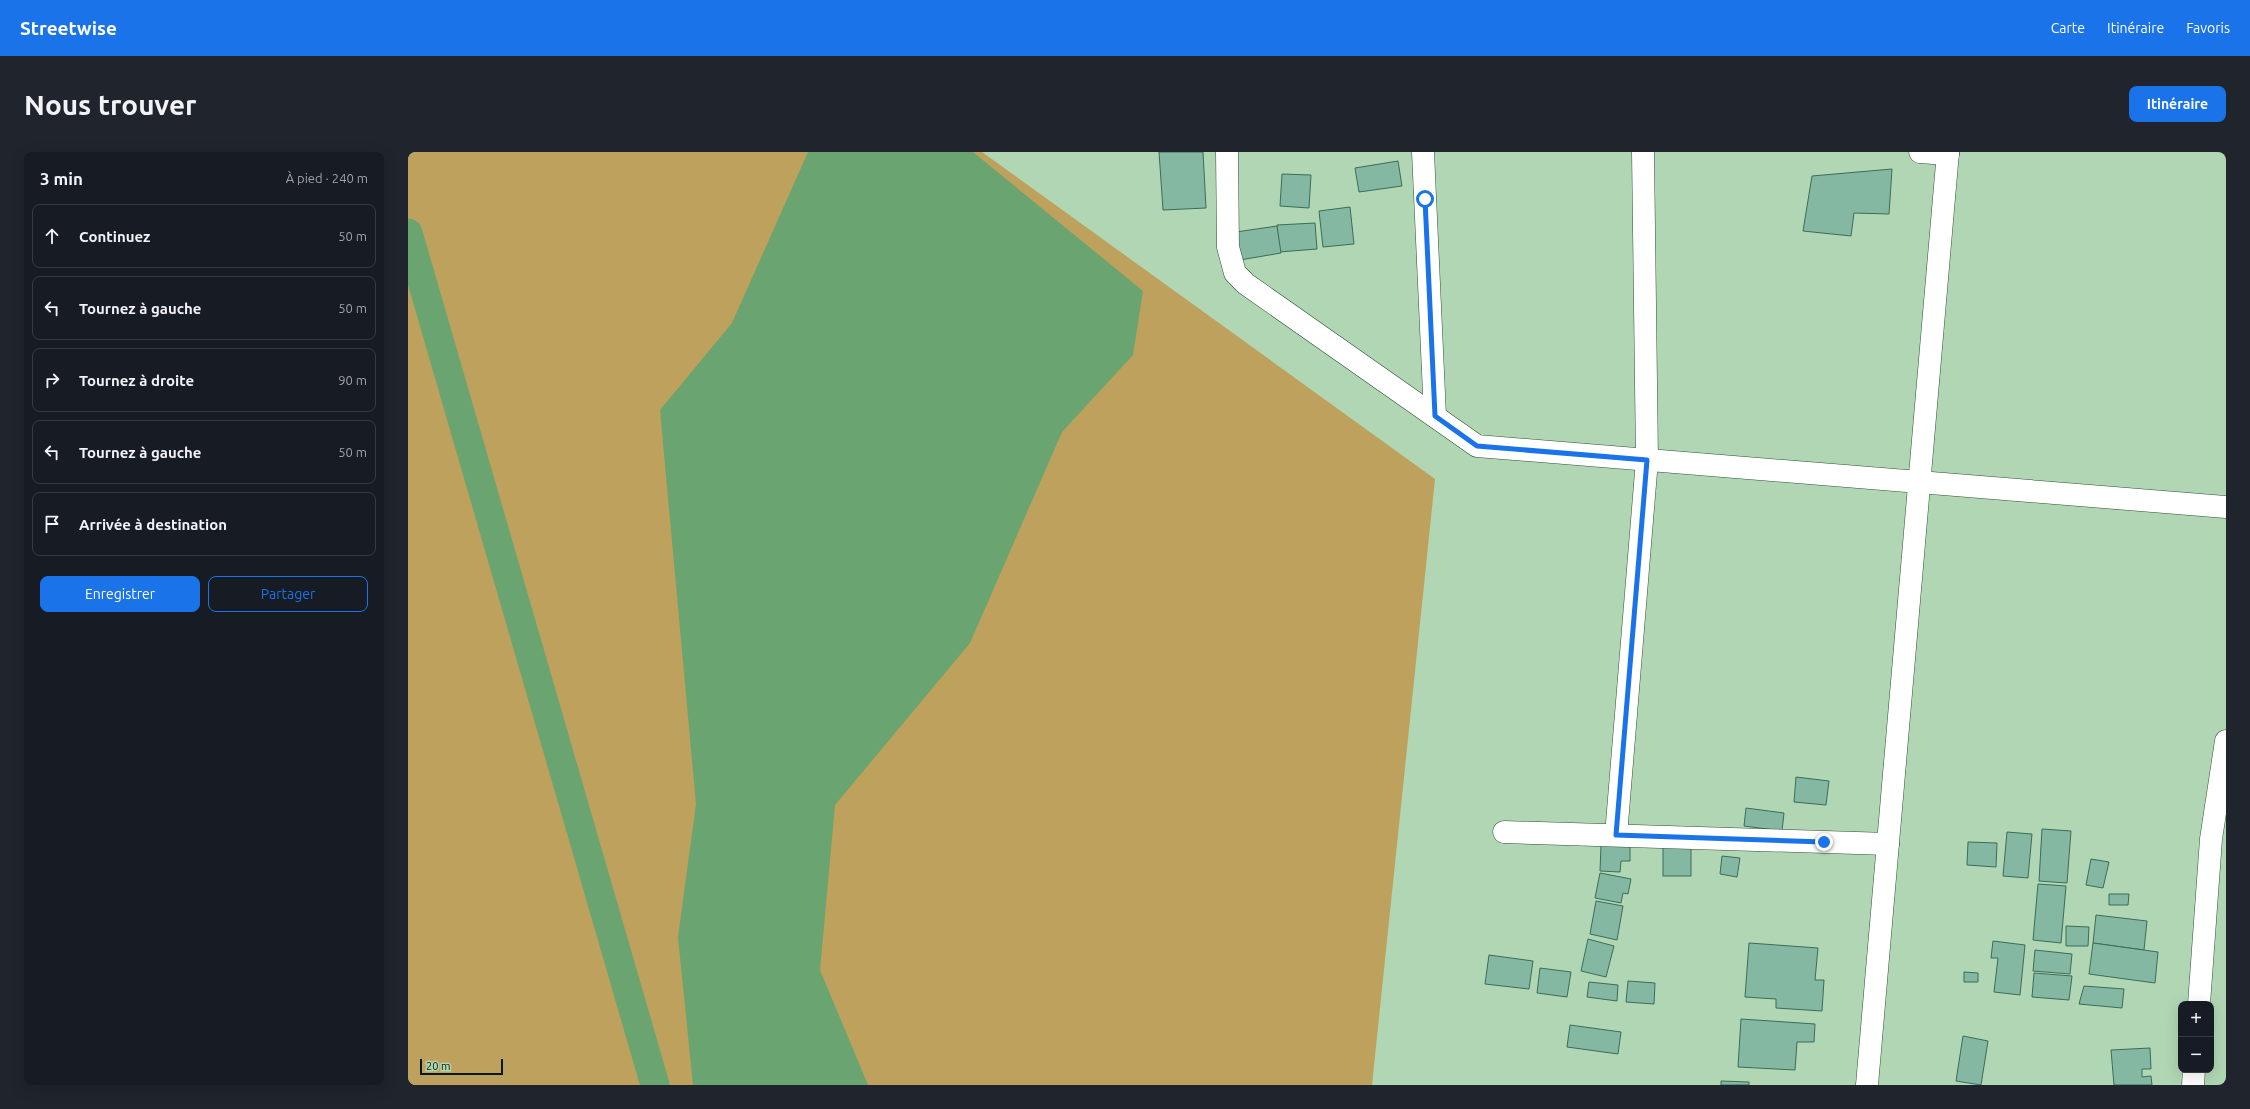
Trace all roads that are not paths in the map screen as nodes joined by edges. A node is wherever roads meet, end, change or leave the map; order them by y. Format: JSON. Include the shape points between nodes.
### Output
{"nodes":[{"id":1,"x":1227,"y":152,"type":"edge"},
{"id":2,"x":1423,"y":152,"type":"edge"},
{"id":3,"x":1643,"y":152,"type":"edge"},
{"id":4,"x":1920,"y":152,"type":"edge"},
{"id":5,"x":1948,"y":153,"type":"edge"},
{"id":6,"x":1435,"y":416,"type":"junction"},
{"id":7,"x":1647,"y":460,"type":"junction"},
{"id":8,"x":1921,"y":481,"type":"junction"},
{"id":9,"x":2226,"y":507,"type":"edge"},
{"id":10,"x":2226,"y":741,"type":"edge"},
{"id":11,"x":1504,"y":832,"type":"dead end"},
{"id":12,"x":1616,"y":835,"type":"junction"},
{"id":13,"x":2218,"y":839,"type":"edge"},
{"id":14,"x":1888,"y":844,"type":"junction"},
{"id":15,"x":2199,"y":1001,"type":"edge"},
{"id":16,"x":2194,"y":1073,"type":"edge"},
{"id":17,"x":1867,"y":1085,"type":"edge"},
{"id":18,"x":2193,"y":1085,"type":"edge"}],
"edges":[{"from":1,"to":6,"type":"street","via":[[1228,247],[1235,273],[1246,284]]},
{"from":2,"to":6,"type":"street"},
{"from":3,"to":7,"type":"street"},
{"from":4,"to":5,"type":"street"},
{"from":5,"to":8,"type":"street"},
{"from":6,"to":7,"type":"street","via":[[1477,446]]},
{"from":7,"to":8,"type":"street"},
{"from":7,"to":12,"type":"street"},
{"from":8,"to":9,"type":"street"},
{"from":8,"to":14,"type":"street"},
{"from":10,"to":13,"type":"street"},
{"from":11,"to":12,"type":"street"},
{"from":12,"to":14,"type":"street"},
{"from":13,"to":15,"type":"street"},
{"from":14,"to":17,"type":"street"},
{"from":16,"to":18,"type":"street"}]}
